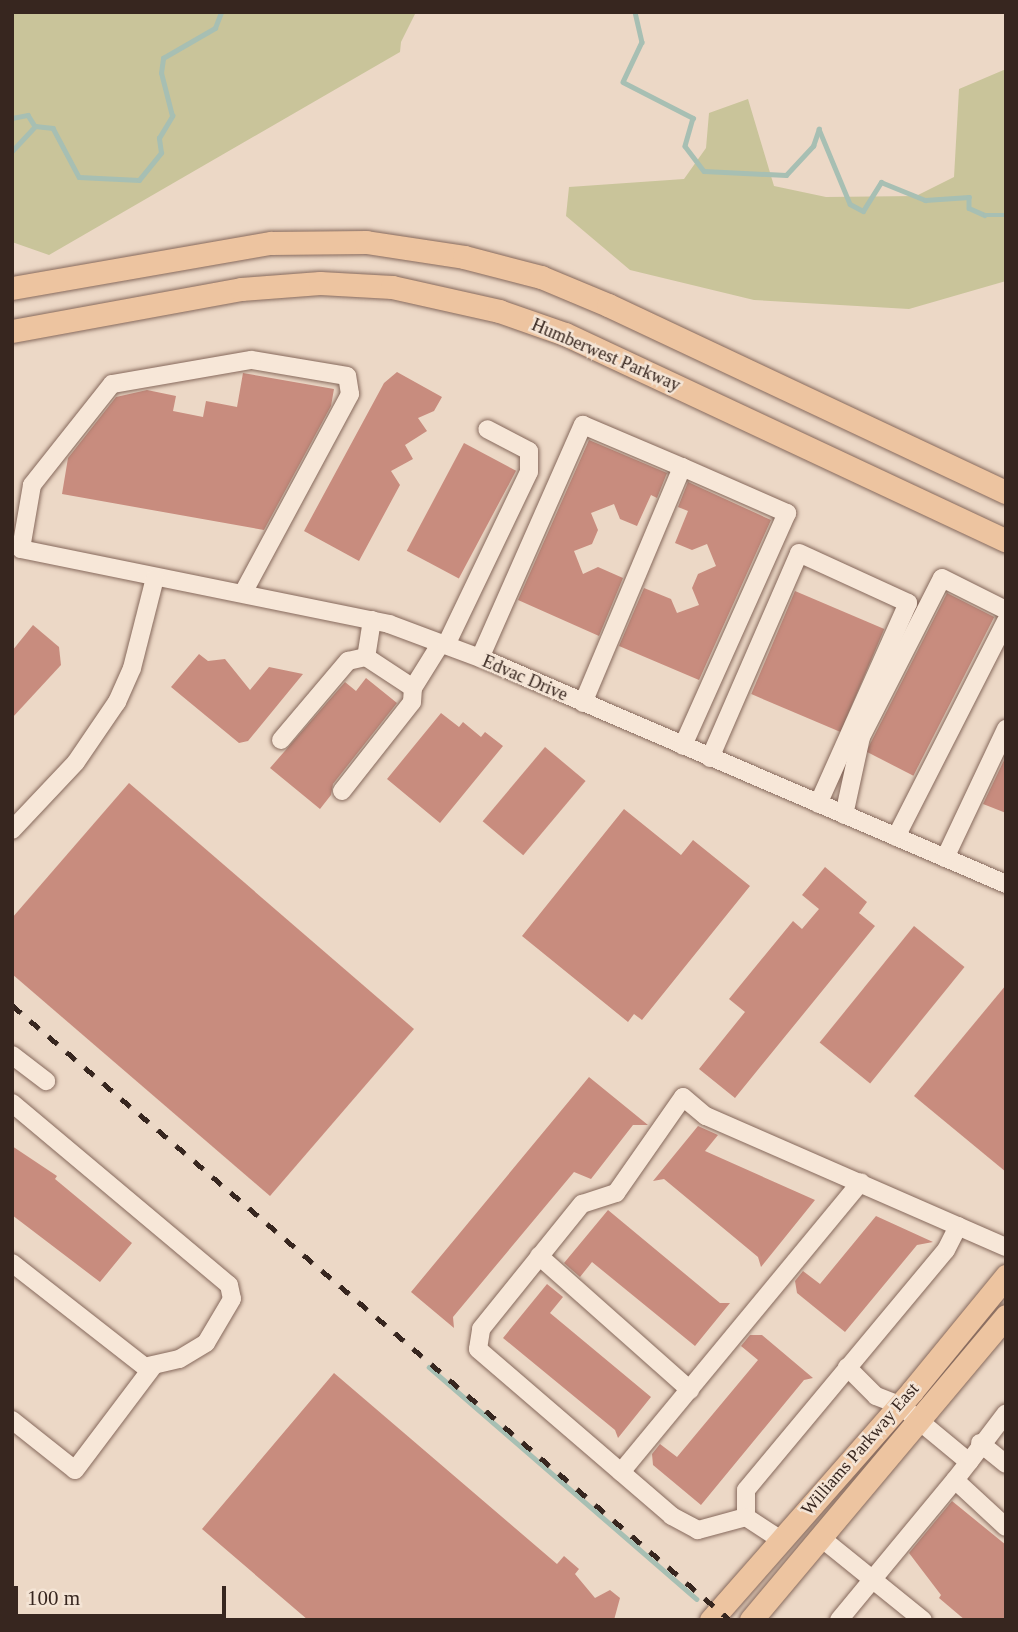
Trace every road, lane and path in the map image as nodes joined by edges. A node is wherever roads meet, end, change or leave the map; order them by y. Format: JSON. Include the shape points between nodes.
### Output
{"nodes":[{"id":1,"x":142,"y":265,"type":"junction"},
{"id":2,"x":12,"y":288,"type":"edge"},
{"id":3,"x":12,"y":299,"type":"edge"},
{"id":4,"x":12,"y":331,"type":"edge"},
{"id":5,"x":487,"y":429,"type":"dead end"},
{"id":6,"x":681,"y":467,"type":"junction"},
{"id":7,"x":1006,"y":492,"type":"edge"},
{"id":8,"x":1006,"y":541,"type":"edge"},
{"id":9,"x":155,"y":578,"type":"junction"},
{"id":10,"x":243,"y":593,"type":"junction"},
{"id":11,"x":1006,"y":610,"type":"edge"},
{"id":12,"x":372,"y":620,"type":"junction"},
{"id":13,"x":1006,"y":621,"type":"edge"},
{"id":14,"x":443,"y":644,"type":"junction"},
{"id":15,"x":366,"y":657,"type":"junction"},
{"id":16,"x":480,"y":658,"type":"junction"},
{"id":17,"x":412,"y":688,"type":"junction"},
{"id":18,"x":583,"y":703,"type":"junction"},
{"id":19,"x":1006,"y":729,"type":"edge"},
{"id":20,"x":281,"y":740,"type":"dead end"},
{"id":21,"x":683,"y":747,"type":"junction"},
{"id":22,"x":710,"y":758,"type":"junction"},
{"id":23,"x":342,"y":791,"type":"dead end"},
{"id":24,"x":818,"y":804,"type":"junction"},
{"id":25,"x":844,"y":815,"type":"junction"},
{"id":26,"x":12,"y":830,"type":"edge"},
{"id":27,"x":896,"y":837,"type":"junction"},
{"id":28,"x":945,"y":858,"type":"junction"},
{"id":29,"x":1006,"y":884,"type":"edge"},
{"id":30,"x":12,"y":1055,"type":"edge"},
{"id":31,"x":46,"y":1080,"type":"dead end"},
{"id":32,"x":12,"y":1103,"type":"edge"},
{"id":33,"x":861,"y":1182,"type":"junction"},
{"id":34,"x":958,"y":1226,"type":"junction"},
{"id":35,"x":1006,"y":1247,"type":"edge"},
{"id":36,"x":539,"y":1256,"type":"junction"},
{"id":37,"x":12,"y":1263,"type":"edge"},
{"id":38,"x":1006,"y":1276,"type":"edge"},
{"id":39,"x":1006,"y":1316,"type":"edge"},
{"id":40,"x":155,"y":1365,"type":"junction"},
{"id":41,"x":847,"y":1367,"type":"junction"},
{"id":42,"x":690,"y":1390,"type":"junction"},
{"id":43,"x":901,"y":1405,"type":"junction"},
{"id":44,"x":1006,"y":1413,"type":"edge"},
{"id":45,"x":12,"y":1420,"type":"edge"},
{"id":46,"x":919,"y":1421,"type":"junction"},
{"id":47,"x":980,"y":1443,"type":"junction"},
{"id":48,"x":969,"y":1462,"type":"junction"},
{"id":49,"x":1006,"y":1464,"type":"edge"},
{"id":50,"x":621,"y":1472,"type":"junction"},
{"id":51,"x":955,"y":1480,"type":"junction"},
{"id":52,"x":746,"y":1517,"type":"junction"},
{"id":53,"x":1006,"y":1527,"type":"edge"},
{"id":54,"x":820,"y":1537,"type":"junction"},
{"id":55,"x":781,"y":1540,"type":"junction"},
{"id":56,"x":871,"y":1578,"type":"junction"},
{"id":57,"x":711,"y":1620,"type":"edge"},
{"id":58,"x":751,"y":1620,"type":"edge"},
{"id":59,"x":839,"y":1620,"type":"edge"},
{"id":60,"x":923,"y":1620,"type":"edge"}],
"edges":[{"from":1,"to":2,"type":"main road"},
{"from":1,"to":3,"type":"main road"},
{"from":1,"to":7,"type":"main road","via":[[241,246],[366,242],[464,257],[541,277]]},
{"from":4,"to":8,"type":"main road","name":"Humberwest Parkway","via":[[241,289],[320,283],[393,287],[499,311],[565,334]]},
{"from":5,"to":14,"type":"street","via":[[529,451],[529,472]]},
{"from":6,"to":16,"type":"street","via":[[583,425]]},
{"from":6,"to":18,"type":"street"},
{"from":6,"to":21,"type":"street","via":[[787,513]]},
{"from":9,"to":10,"type":"street","name":"Edvac Drive"},
{"from":9,"to":10,"type":"street","name":"Edvac Drive","via":[[21,550],[32,485],[112,384],[251,360],[347,376],[350,394]]},
{"from":9,"to":26,"type":"street","via":[[132,668],[117,702],[76,762]]},
{"from":10,"to":12,"type":"street","name":"Edvac Drive"},
{"from":11,"to":25,"type":"street","via":[[942,578],[861,737]]},
{"from":12,"to":14,"type":"street","name":"Edvac Drive"},
{"from":12,"to":15,"type":"street"},
{"from":13,"to":27,"type":"street"},
{"from":14,"to":16,"type":"street","name":"Edvac Drive"},
{"from":14,"to":17,"type":"street"},
{"from":15,"to":17,"type":"street"},
{"from":15,"to":20,"type":"street","via":[[348,661]]},
{"from":16,"to":18,"type":"street","name":"Edvac Drive"},
{"from":17,"to":23,"type":"street","via":[[412,702]]},
{"from":18,"to":21,"type":"street","name":"Edvac Drive"},
{"from":19,"to":28,"type":"street"},
{"from":21,"to":22,"type":"street","name":"Edvac Drive"},
{"from":22,"to":24,"type":"street","name":"Edvac Drive"},
{"from":22,"to":24,"type":"street","via":[[799,553],[908,603]]},
{"from":24,"to":25,"type":"street","name":"Edvac Drive"},
{"from":25,"to":27,"type":"street","name":"Edvac Drive"},
{"from":27,"to":28,"type":"street","name":"Edvac Drive"},
{"from":28,"to":29,"type":"street","name":"Edvac Drive"},
{"from":30,"to":31,"type":"street"},
{"from":32,"to":40,"type":"street","via":[[229,1285],[232,1299],[215,1333],[192,1353]]},
{"from":33,"to":34,"type":"street"},
{"from":33,"to":36,"type":"street","via":[[706,1115],[683,1097],[616,1193],[582,1204]]},
{"from":33,"to":42,"type":"street"},
{"from":34,"to":35,"type":"street"},
{"from":34,"to":41,"type":"street","via":[[946,1250]]},
{"from":36,"to":42,"type":"street"},
{"from":36,"to":50,"type":"street","via":[[481,1329],[478,1349]]},
{"from":37,"to":40,"type":"street","via":[[145,1367]]},
{"from":38,"to":43,"type":"main road","name":"Williams Parkway East"},
{"from":39,"to":46,"type":"main road","name":"Williams Parkway East"},
{"from":40,"to":45,"type":"street","via":[[75,1470]]},
{"from":41,"to":43,"type":"street","via":[[876,1396]]},
{"from":41,"to":52,"type":"street","via":[[746,1490]]},
{"from":42,"to":50,"type":"street"},
{"from":43,"to":46,"type":"street"},
{"from":43,"to":55,"type":"main road","name":"Williams Parkway East"},
{"from":44,"to":47,"type":"street"},
{"from":46,"to":48,"type":"street"},
{"from":46,"to":54,"type":"main road","name":"Williams Parkway East"},
{"from":47,"to":48,"type":"street"},
{"from":47,"to":49,"type":"street"},
{"from":48,"to":51,"type":"street"},
{"from":50,"to":52,"type":"street","via":[[672,1516],[698,1530]]},
{"from":51,"to":53,"type":"street"},
{"from":51,"to":56,"type":"street"},
{"from":52,"to":55,"type":"street"},
{"from":54,"to":56,"type":"street"},
{"from":54,"to":58,"type":"main road","name":"Williams Parkway East"},
{"from":55,"to":57,"type":"main road","name":"Williams Parkway East"},
{"from":56,"to":59,"type":"street"},
{"from":56,"to":60,"type":"street"}]}
